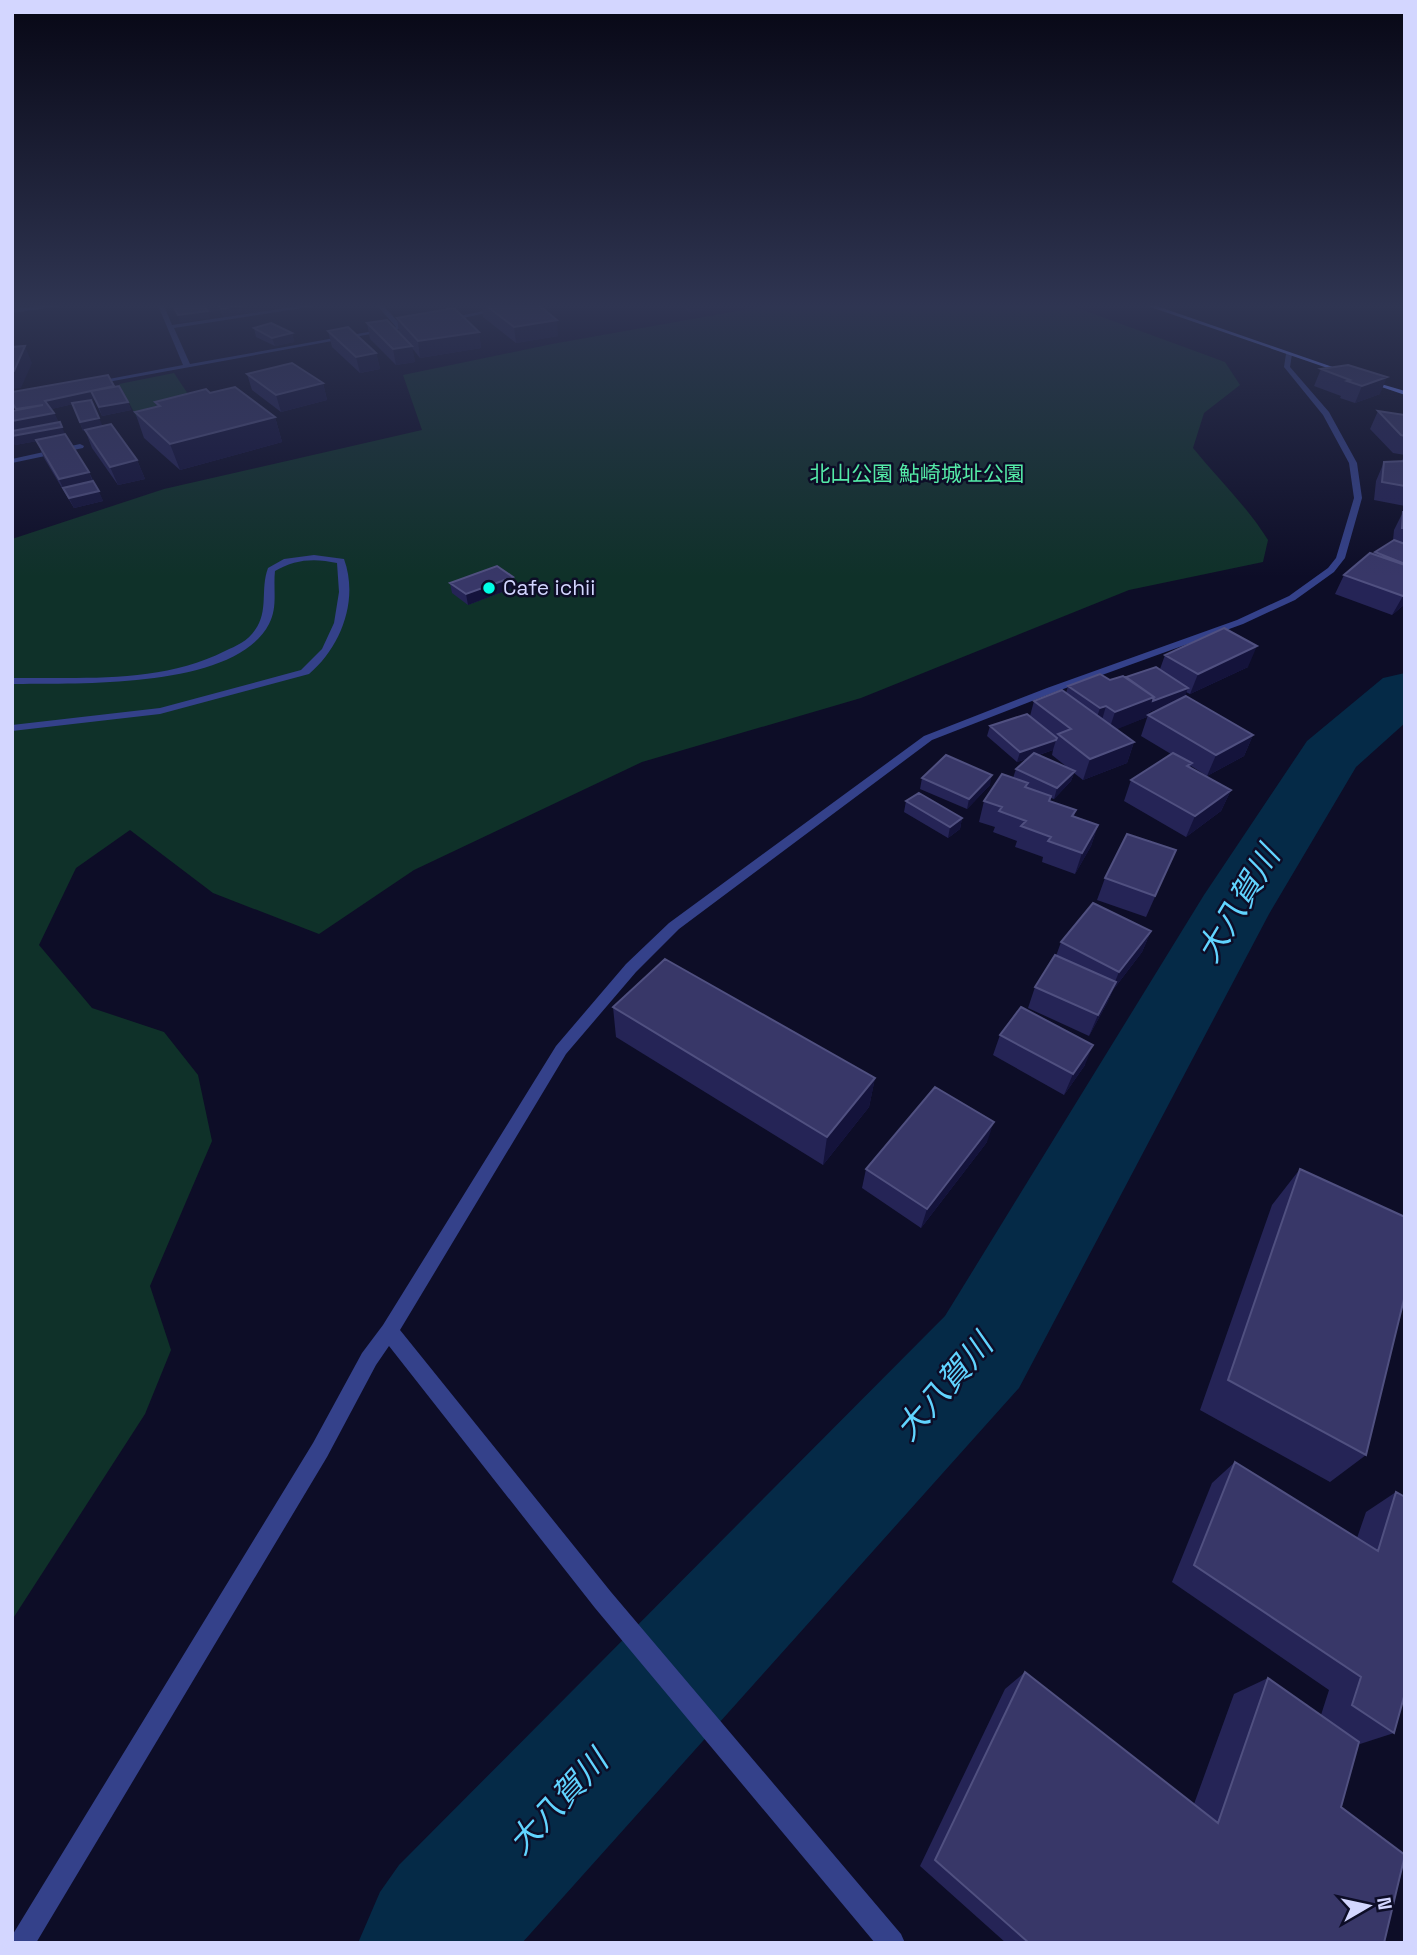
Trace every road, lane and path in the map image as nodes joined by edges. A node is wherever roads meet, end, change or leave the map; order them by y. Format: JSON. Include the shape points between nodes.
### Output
{"nodes":[{"id":1,"x":1310,"y":394,"type":"edge"},
{"id":2,"x":80,"y":446,"type":"dead end"},
{"id":3,"x":12,"y":461,"type":"edge"},
{"id":4,"x":12,"y":681,"type":"edge"},
{"id":5,"x":12,"y":728,"type":"edge"},
{"id":6,"x":389,"y":1331,"type":"junction"},
{"id":7,"x":22,"y":1943,"type":"edge"},
{"id":8,"x":892,"y":1943,"type":"edge"}],
"edges":[{"from":1,"to":6,"type":"street","via":[[1347,449],[1358,498],[1331,570],[1292,598],[1240,622],[928,738],[674,926],[561,1050]]},
{"from":2,"to":3,"type":"street"},
{"from":4,"to":5,"type":"street","via":[[169,674],[211,663],[259,634],[272,609],[267,587],[271,570],[284,561],[303,558],[341,561],[342,620],[320,661],[305,672],[160,711]]},
{"from":6,"to":7,"type":"street"},
{"from":6,"to":8,"type":"street","via":[[603,1600]]}]}
